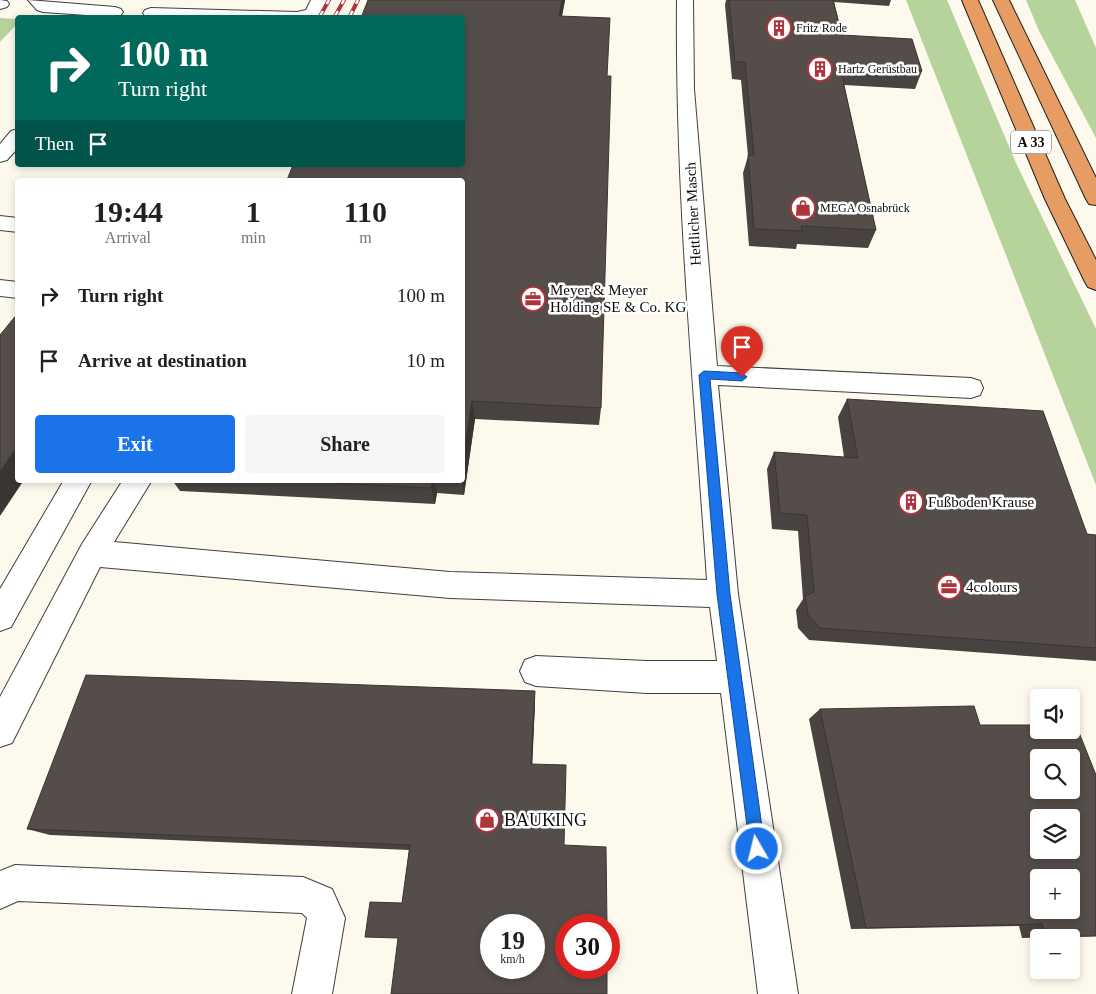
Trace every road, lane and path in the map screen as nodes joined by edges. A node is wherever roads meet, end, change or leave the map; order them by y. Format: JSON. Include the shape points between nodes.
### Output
{"nodes":[{"id":1,"x":36,"y":0,"type":"edge"},
{"id":2,"x":162,"y":0,"type":"edge"},
{"id":3,"x":319,"y":0,"type":"edge"},
{"id":4,"x":684,"y":0,"type":"edge"},
{"id":5,"x":970,"y":0,"type":"edge"},
{"id":6,"x":1002,"y":0,"type":"edge"},
{"id":7,"x":151,"y":13,"type":"junction"},
{"id":8,"x":112,"y":15,"type":"edge"},
{"id":9,"x":224,"y":15,"type":"edge"},
{"id":10,"x":307,"y":15,"type":"edge"},
{"id":11,"x":15,"y":138,"type":"edge"},
{"id":12,"x":0,"y":156,"type":"edge"},
{"id":13,"x":1096,"y":199,"type":"edge"},
{"id":14,"x":0,"y":224,"type":"edge"},
{"id":15,"x":15,"y":225,"type":"edge"},
{"id":16,"x":1096,"y":282,"type":"edge"},
{"id":17,"x":0,"y":288,"type":"edge"},
{"id":18,"x":15,"y":290,"type":"edge"},
{"id":19,"x":704,"y":375,"type":"junction"},
{"id":20,"x":971,"y":388,"type":"dead end"},
{"id":21,"x":76,"y":483,"type":"edge"},
{"id":22,"x":136,"y":483,"type":"edge"},
{"id":23,"x":92,"y":553,"type":"junction"},
{"id":24,"x":724,"y":594,"type":"junction"},
{"id":25,"x":0,"y":617,"type":"edge"},
{"id":26,"x":536,"y":670,"type":"dead end"},
{"id":27,"x":734,"y":677,"type":"junction"},
{"id":28,"x":0,"y":731,"type":"edge"},
{"id":29,"x":0,"y":891,"type":"edge"},
{"id":30,"x":312,"y":994,"type":"edge"},
{"id":31,"x":778,"y":994,"type":"edge"}],
"edges":[{"from":1,"to":8,"type":"street","via":[[43,7]]},
{"from":2,"to":7,"type":"street"},
{"from":3,"to":10,"type":"street","via":[[312,14]]},
{"from":4,"to":19,"type":"street","name":"Hettlicher Masch","via":[[686,99]]},
{"from":5,"to":16,"type":"highway","number":"A 33","via":[[1056,199]]},
{"from":6,"to":13,"type":"highway","number":"A 33"},
{"from":7,"to":8,"type":"street"},
{"from":7,"to":9,"type":"street"},
{"from":11,"to":12,"type":"street"},
{"from":14,"to":15,"type":"street"},
{"from":17,"to":18,"type":"street"},
{"from":19,"to":20,"type":"street"},
{"from":19,"to":24,"type":"street","name":"Hettlicher Masch"},
{"from":21,"to":25,"type":"street"},
{"from":22,"to":23,"type":"street"},
{"from":23,"to":24,"type":"street","via":[[450,586]]},
{"from":23,"to":28,"type":"street"},
{"from":24,"to":27,"type":"street","name":"Hettlicher Masch"},
{"from":26,"to":27,"type":"street","via":[[646,677]]},
{"from":27,"to":31,"type":"street","name":"Hettlicher Masch"},
{"from":29,"to":30,"type":"street","via":[[15,883],[303,894],[319,902],[326,918]]}]}
